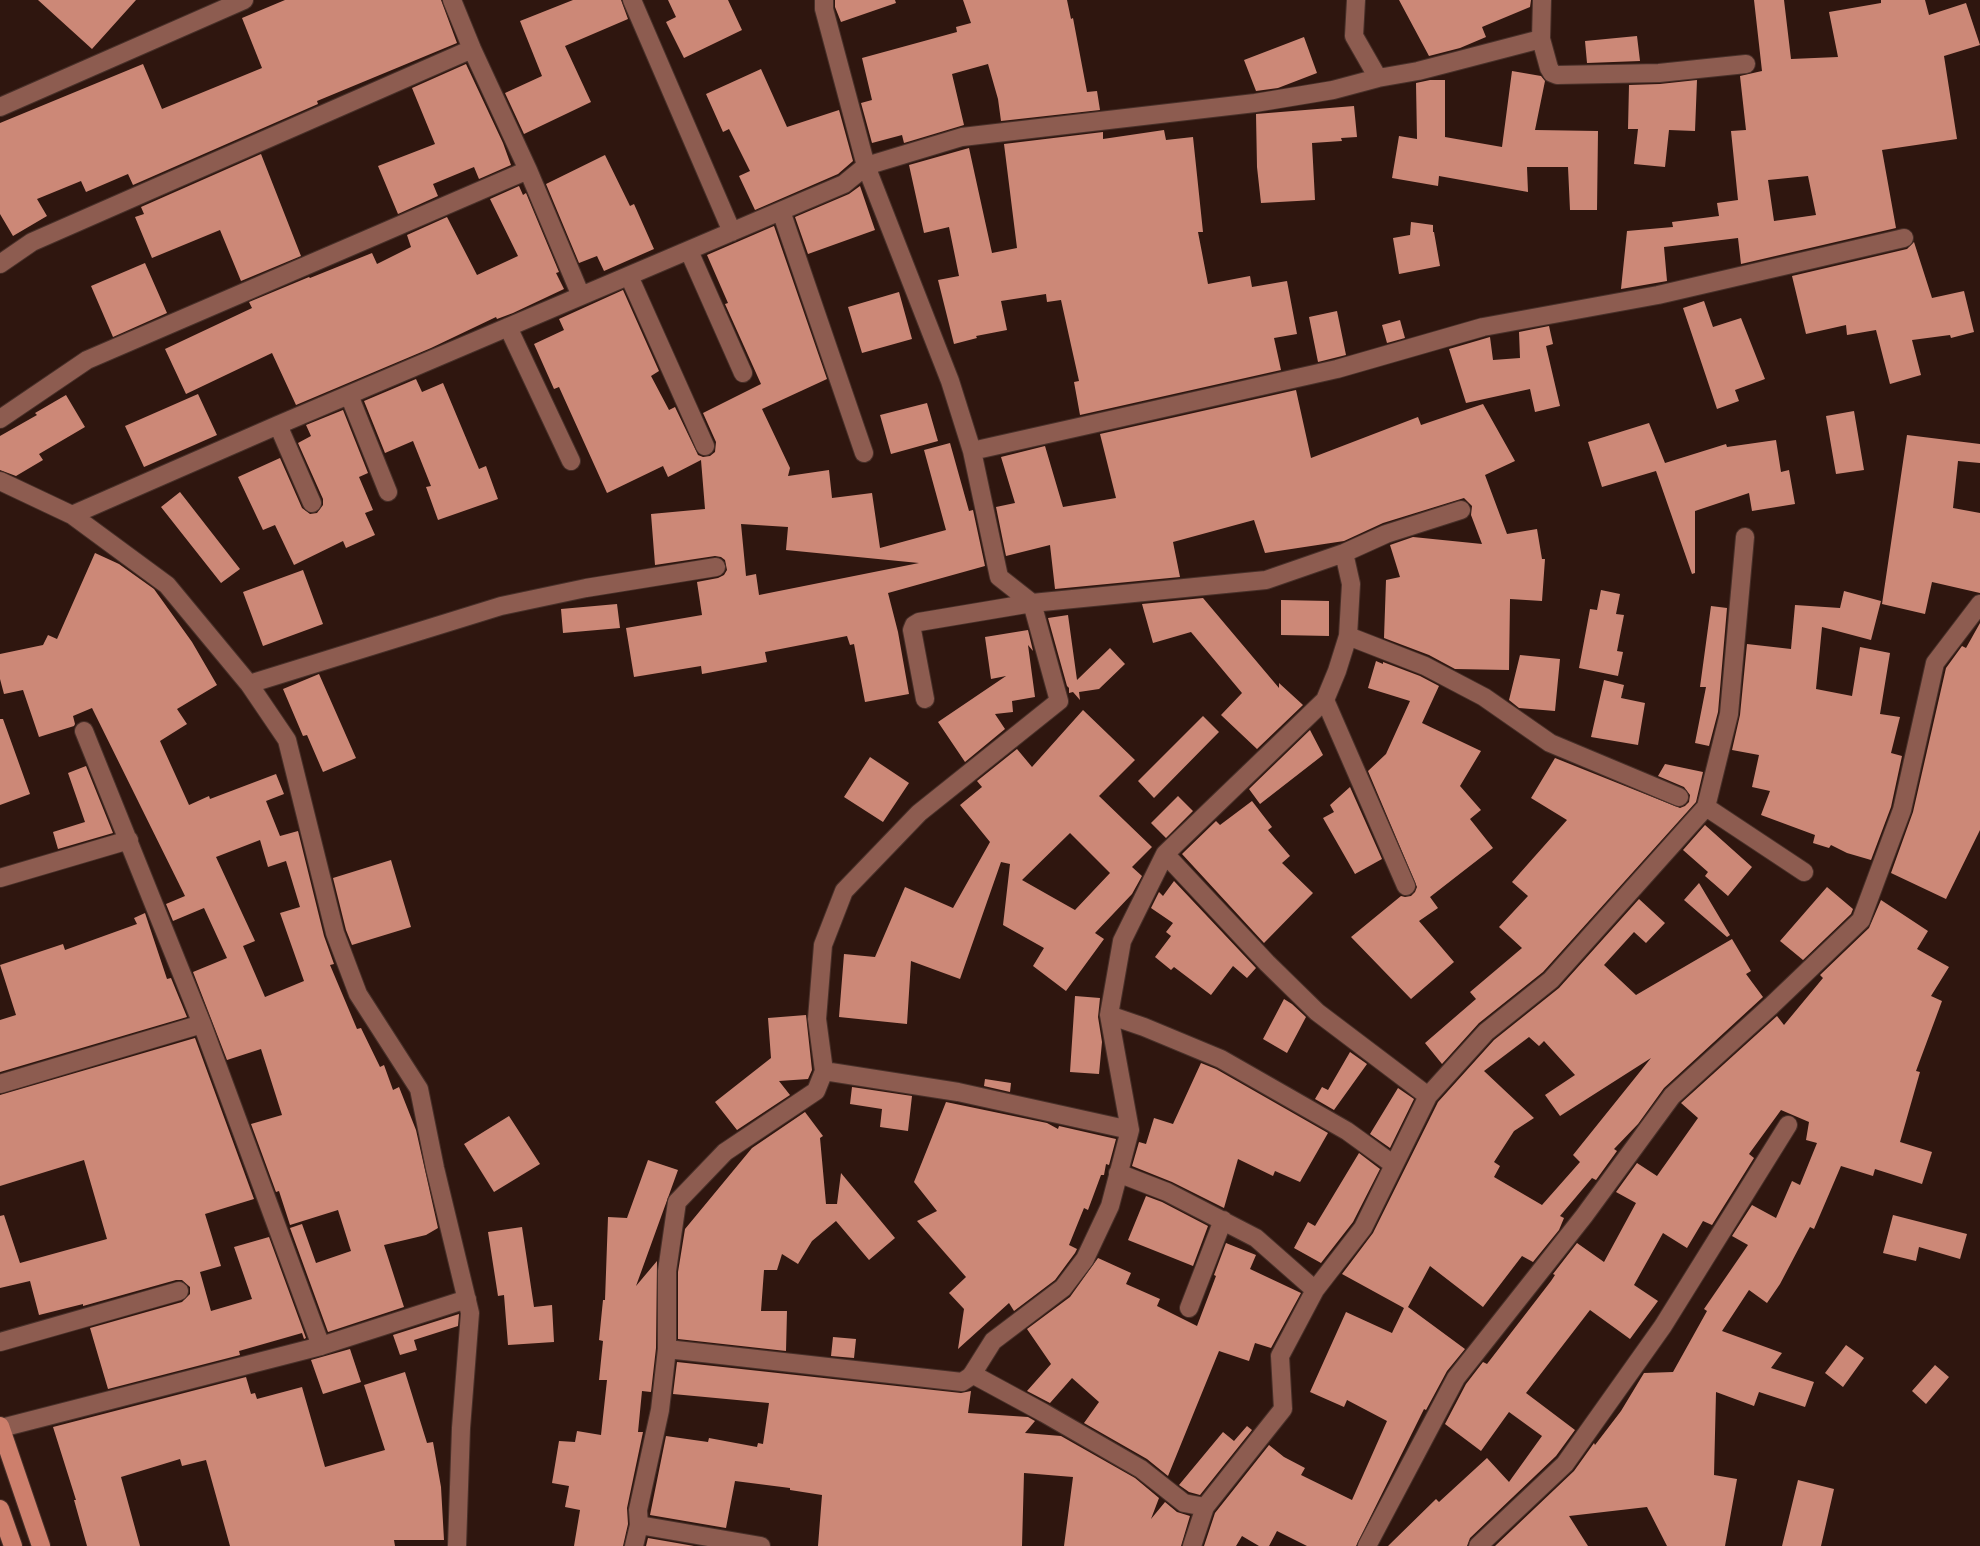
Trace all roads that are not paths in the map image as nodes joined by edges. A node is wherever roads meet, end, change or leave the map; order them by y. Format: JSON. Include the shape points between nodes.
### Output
{"nodes":[{"id":1,"x":244,"y":0,"type":"edge"},
{"id":2,"x":452,"y":0,"type":"edge"},
{"id":3,"x":632,"y":0,"type":"edge"},
{"id":4,"x":824,"y":0,"type":"edge"},
{"id":5,"x":1356,"y":0,"type":"edge"},
{"id":6,"x":1542,"y":0,"type":"edge"},
{"id":7,"x":1541,"y":39,"type":"junction"},
{"id":8,"x":472,"y":49,"type":"junction"},
{"id":9,"x":1746,"y":64,"type":"dead end"},
{"id":10,"x":1378,"y":78,"type":"junction"},
{"id":11,"x":0,"y":107,"type":"edge"},
{"id":12,"x":866,"y":166,"type":"junction"},
{"id":13,"x":528,"y":170,"type":"junction"},
{"id":14,"x":781,"y":211,"type":"junction"},
{"id":15,"x":732,"y":232,"type":"junction"},
{"id":16,"x":1904,"y":238,"type":"dead end"},
{"id":17,"x":689,"y":251,"type":"junction"},
{"id":18,"x":0,"y":264,"type":"edge"},
{"id":19,"x":629,"y":276,"type":"junction"},
{"id":20,"x":581,"y":296,"type":"junction"},
{"id":21,"x":508,"y":327,"type":"junction"},
{"id":22,"x":743,"y":373,"type":"dead end"},
{"id":23,"x":349,"y":395,"type":"junction"},
{"id":24,"x":0,"y":419,"type":"edge"},
{"id":25,"x":278,"y":425,"type":"junction"},
{"id":26,"x":705,"y":446,"type":"dead end"},
{"id":27,"x":972,"y":451,"type":"junction"},
{"id":28,"x":864,"y":453,"type":"dead end"},
{"id":29,"x":571,"y":461,"type":"dead end"},
{"id":30,"x":0,"y":481,"type":"edge"},
{"id":31,"x":388,"y":492,"type":"dead end"},
{"id":32,"x":312,"y":503,"type":"dead end"},
{"id":33,"x":1461,"y":510,"type":"dead end"},
{"id":34,"x":72,"y":515,"type":"junction"},
{"id":35,"x":1745,"y":537,"type":"dead end"},
{"id":36,"x":1344,"y":553,"type":"junction"},
{"id":37,"x":716,"y":567,"type":"dead end"},
{"id":38,"x":1032,"y":603,"type":"junction"},
{"id":39,"x":1980,"y":604,"type":"edge"},
{"id":40,"x":1348,"y":636,"type":"junction"},
{"id":41,"x":249,"y":684,"type":"junction"},
{"id":42,"x":925,"y":699,"type":"dead end"},
{"id":43,"x":1325,"y":700,"type":"junction"},
{"id":44,"x":84,"y":731,"type":"dead end"},
{"id":45,"x":1679,"y":797,"type":"dead end"},
{"id":46,"x":1706,"y":807,"type":"junction"},
{"id":47,"x":129,"y":841,"type":"junction"},
{"id":48,"x":1165,"y":854,"type":"junction"},
{"id":49,"x":1804,"y":872,"type":"dead end"},
{"id":50,"x":0,"y":878,"type":"edge"},
{"id":51,"x":1406,"y":886,"type":"dead end"},
{"id":52,"x":1109,"y":1015,"type":"junction"},
{"id":53,"x":202,"y":1024,"type":"junction"},
{"id":54,"x":824,"y":1071,"type":"junction"},
{"id":55,"x":0,"y":1084,"type":"edge"},
{"id":56,"x":1428,"y":1096,"type":"junction"},
{"id":57,"x":1788,"y":1125,"type":"dead end"},
{"id":58,"x":1130,"y":1130,"type":"junction"},
{"id":59,"x":1394,"y":1165,"type":"junction"},
{"id":60,"x":1118,"y":1172,"type":"junction"},
{"id":61,"x":1223,"y":1220,"type":"junction"},
{"id":62,"x":179,"y":1290,"type":"dead end"},
{"id":63,"x":1315,"y":1290,"type":"junction"},
{"id":64,"x":467,"y":1299,"type":"junction"},
{"id":65,"x":1189,"y":1308,"type":"dead end"},
{"id":66,"x":0,"y":1342,"type":"edge"},
{"id":67,"x":321,"y":1346,"type":"junction"},
{"id":68,"x":667,"y":1349,"type":"junction"},
{"id":69,"x":972,"y":1374,"type":"junction"},
{"id":70,"x":0,"y":1427,"type":"edge"},
{"id":71,"x":1205,"y":1507,"type":"junction"},
{"id":72,"x":0,"y":1509,"type":"edge"},
{"id":73,"x":639,"y":1525,"type":"junction"},
{"id":74,"x":13,"y":1546,"type":"edge"},
{"id":75,"x":41,"y":1546,"type":"edge"},
{"id":76,"x":457,"y":1546,"type":"edge"},
{"id":77,"x":634,"y":1546,"type":"edge"},
{"id":78,"x":761,"y":1546,"type":"edge"},
{"id":79,"x":1192,"y":1546,"type":"edge"},
{"id":80,"x":1367,"y":1546,"type":"edge"},
{"id":81,"x":1478,"y":1546,"type":"edge"}],
"edges":[{"from":1,"to":11,"type":"street"},
{"from":2,"to":8,"type":"street"},
{"from":3,"to":15,"type":"street"},
{"from":4,"to":12,"type":"street"},
{"from":5,"to":10,"type":"street","via":[[1354,36]]},
{"from":6,"to":7,"type":"street"},
{"from":7,"to":9,"type":"street","via":[[1549,68],[1558,75],[1659,73]]},
{"from":7,"to":10,"type":"street"},
{"from":8,"to":13,"type":"street"},
{"from":8,"to":18,"type":"street","via":[[32,243]]},
{"from":10,"to":12,"type":"street","via":[[1255,103],[962,137]]},
{"from":12,"to":14,"type":"street","via":[[844,184]]},
{"from":12,"to":27,"type":"street","via":[[950,381]]},
{"from":13,"to":20,"type":"street"},
{"from":13,"to":24,"type":"street","via":[[87,360]]},
{"from":14,"to":15,"type":"street"},
{"from":14,"to":28,"type":"street"},
{"from":15,"to":17,"type":"street"},
{"from":16,"to":27,"type":"street","via":[[1658,295],[1483,327],[1337,369]]},
{"from":17,"to":19,"type":"street"},
{"from":17,"to":22,"type":"street"},
{"from":19,"to":20,"type":"street"},
{"from":19,"to":26,"type":"street"},
{"from":20,"to":21,"type":"street"},
{"from":21,"to":23,"type":"street"},
{"from":21,"to":29,"type":"street"},
{"from":23,"to":25,"type":"street"},
{"from":23,"to":31,"type":"street"},
{"from":25,"to":32,"type":"street"},
{"from":25,"to":34,"type":"street"},
{"from":27,"to":38,"type":"street","via":[[999,577]]},
{"from":30,"to":34,"type":"street"},
{"from":33,"to":36,"type":"street"},
{"from":34,"to":41,"type":"street","via":[[167,585]]},
{"from":35,"to":46,"type":"street","via":[[1729,714]]},
{"from":36,"to":38,"type":"street","via":[[1266,580]]},
{"from":36,"to":40,"type":"street","via":[[1351,584]]},
{"from":37,"to":41,"type":"street","via":[[501,606]]},
{"from":38,"to":42,"type":"street","via":[[914,625]]},
{"from":38,"to":54,"type":"street","via":[[1059,701],[919,813],[844,891],[823,945],[817,1019]]},
{"from":39,"to":80,"type":"street","via":[[1935,663],[1902,810],[1861,920],[1672,1096],[1456,1378]]},
{"from":40,"to":43,"type":"street"},
{"from":40,"to":45,"type":"street","via":[[1425,666],[1484,698],[1550,743]]},
{"from":41,"to":64,"type":"street","via":[[287,740],[335,933],[358,994],[419,1089]]},
{"from":43,"to":48,"type":"street"},
{"from":43,"to":51,"type":"street"},
{"from":44,"to":47,"type":"street"},
{"from":46,"to":49,"type":"street"},
{"from":46,"to":56,"type":"street","via":[[1551,980],[1486,1032]]},
{"from":47,"to":50,"type":"street"},
{"from":47,"to":53,"type":"street"},
{"from":48,"to":52,"type":"street","via":[[1122,941]]},
{"from":48,"to":56,"type":"street","via":[[1317,1012]]},
{"from":52,"to":58,"type":"street"},
{"from":52,"to":59,"type":"street","via":[[1221,1059],[1347,1131]]},
{"from":53,"to":55,"type":"street"},
{"from":53,"to":67,"type":"street"},
{"from":54,"to":58,"type":"street","via":[[958,1092]]},
{"from":54,"to":68,"type":"street","via":[[816,1091],[725,1152],[677,1202],[667,1271]]},
{"from":56,"to":59,"type":"street"},
{"from":57,"to":81,"type":"street","via":[[1663,1326],[1564,1464]]},
{"from":58,"to":60,"type":"street"},
{"from":59,"to":63,"type":"street","via":[[1363,1228]]},
{"from":60,"to":61,"type":"street"},
{"from":60,"to":69,"type":"street","via":[[1110,1206],[1085,1259],[1063,1288],[993,1340]]},
{"from":61,"to":63,"type":"street","via":[[1256,1238]]},
{"from":61,"to":65,"type":"street"},
{"from":62,"to":66,"type":"street"},
{"from":63,"to":71,"type":"street","via":[[1280,1356],[1283,1409]]},
{"from":64,"to":67,"type":"street"},
{"from":64,"to":76,"type":"street","via":[[470,1313]]},
{"from":67,"to":70,"type":"street"},
{"from":68,"to":69,"type":"street","via":[[962,1382]]},
{"from":68,"to":73,"type":"street"},
{"from":69,"to":71,"type":"street","via":[[1141,1469],[1184,1503]]},
{"from":70,"to":75,"type":"main road"},
{"from":71,"to":79,"type":"street"},
{"from":72,"to":74,"type":"main road"},
{"from":73,"to":77,"type":"street"},
{"from":73,"to":78,"type":"street"}]}
